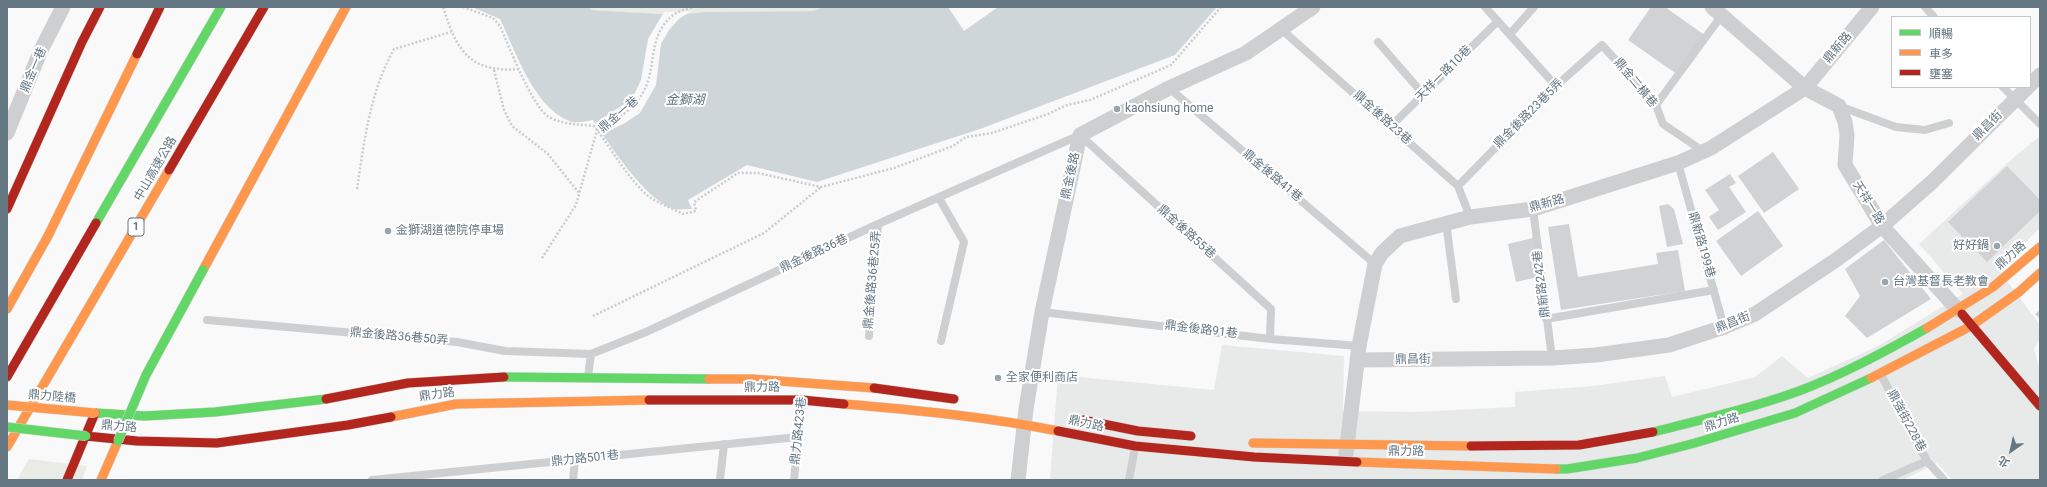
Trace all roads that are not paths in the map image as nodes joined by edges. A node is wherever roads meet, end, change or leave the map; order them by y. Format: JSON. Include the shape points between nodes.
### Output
{"nodes":[{"id":1,"x":63,"y":7,"type":"edge"},
{"id":2,"x":100,"y":7,"type":"edge"},
{"id":3,"x":160,"y":7,"type":"edge"},
{"id":4,"x":221,"y":7,"type":"edge"},
{"id":5,"x":264,"y":7,"type":"edge"},
{"id":6,"x":346,"y":7,"type":"edge"},
{"id":7,"x":1313,"y":7,"type":"edge"},
{"id":8,"x":1485,"y":7,"type":"edge"},
{"id":9,"x":1534,"y":7,"type":"edge"},
{"id":10,"x":1872,"y":7,"type":"edge"},
{"id":11,"x":1924,"y":7,"type":"edge"},
{"id":12,"x":1717,"y":11,"type":"edge"},
{"id":13,"x":1933,"y":16,"type":"edge"},
{"id":14,"x":1498,"y":21,"type":"junction"},
{"id":15,"x":1281,"y":29,"type":"junction"},
{"id":16,"x":1510,"y":34,"type":"junction"},
{"id":17,"x":1378,"y":42,"type":"dead end"},
{"id":18,"x":1602,"y":45,"type":"joint"},
{"id":19,"x":2040,"y":75,"type":"edge"},
{"id":20,"x":2031,"y":84,"type":"edge"},
{"id":21,"x":1556,"y":86,"type":"junction"},
{"id":22,"x":1169,"y":88,"type":"junction"},
{"id":23,"x":1805,"y":88,"type":"junction"},
{"id":24,"x":2004,"y":88,"type":"edge"},
{"id":25,"x":2027,"y":88,"type":"edge"},
{"id":26,"x":1424,"y":94,"type":"junction"},
{"id":27,"x":2015,"y":99,"type":"junction"},
{"id":28,"x":1656,"y":105,"type":"junction"},
{"id":29,"x":1839,"y":106,"type":"junction"},
{"id":30,"x":1949,"y":123,"type":"dead end"},
{"id":31,"x":2040,"y":124,"type":"edge"},
{"id":32,"x":1391,"y":126,"type":"junction"},
{"id":33,"x":7,"y":133,"type":"edge"},
{"id":34,"x":1080,"y":135,"type":"junction"},
{"id":35,"x":1703,"y":151,"type":"junction"},
{"id":36,"x":1678,"y":163,"type":"junction"},
{"id":37,"x":1458,"y":186,"type":"junction"},
{"id":38,"x":939,"y":198,"type":"junction"},
{"id":39,"x":7,"y":209,"type":"edge"},
{"id":40,"x":1533,"y":209,"type":"junction"},
{"id":41,"x":1470,"y":217,"type":"junction"},
{"id":42,"x":1446,"y":222,"type":"junction"},
{"id":43,"x":878,"y":224,"type":"junction"},
{"id":44,"x":1882,"y":226,"type":"junction"},
{"id":45,"x":2040,"y":247,"type":"edge"},
{"id":46,"x":1375,"y":264,"type":"junction"},
{"id":47,"x":2040,"y":273,"type":"edge"},
{"id":48,"x":1714,"y":290,"type":"junction"},
{"id":49,"x":1456,"y":299,"type":"dead end"},
{"id":50,"x":7,"y":309,"type":"edge"},
{"id":51,"x":1958,"y":310,"type":"junction"},
{"id":52,"x":1042,"y":312,"type":"junction"},
{"id":53,"x":1546,"y":319,"type":"junction"},
{"id":54,"x":207,"y":320,"type":"dead end"},
{"id":55,"x":1971,"y":326,"type":"junction"},
{"id":56,"x":1724,"y":327,"type":"junction"},
{"id":57,"x":869,"y":336,"type":"dead end"},
{"id":58,"x":1270,"y":338,"type":"junction"},
{"id":59,"x":941,"y":341,"type":"dead end"},
{"id":60,"x":1358,"y":353,"type":"junction"},
{"id":61,"x":591,"y":354,"type":"junction"},
{"id":62,"x":1552,"y":358,"type":"junction"},
{"id":63,"x":1874,"y":358,"type":"junction"},
{"id":64,"x":1881,"y":374,"type":"junction"},
{"id":65,"x":7,"y":377,"type":"edge"},
{"id":66,"x":803,"y":382,"type":"junction"},
{"id":67,"x":585,"y":390,"type":"junction"},
{"id":68,"x":802,"y":400,"type":"junction"},
{"id":69,"x":967,"y":401,"type":"dead end"},
{"id":70,"x":7,"y":405,"type":"edge"},
{"id":71,"x":2040,"y":406,"type":"edge"},
{"id":72,"x":95,"y":413,"type":"junction"},
{"id":73,"x":1025,"y":413,"type":"junction"},
{"id":74,"x":1073,"y":418,"type":"dead end"},
{"id":75,"x":7,"y":427,"type":"edge"},
{"id":76,"x":1138,"y":430,"type":"junction"},
{"id":77,"x":86,"y":436,"type":"junction"},
{"id":78,"x":798,"y":437,"type":"junction"},
{"id":79,"x":1199,"y":437,"type":"dead end"},
{"id":80,"x":118,"y":442,"type":"junction"},
{"id":81,"x":1244,"y":442,"type":"dead end"},
{"id":82,"x":724,"y":444,"type":"junction"},
{"id":83,"x":1347,"y":445,"type":"junction"},
{"id":84,"x":1135,"y":446,"type":"junction"},
{"id":85,"x":7,"y":447,"type":"edge"},
{"id":86,"x":575,"y":460,"type":"junction"},
{"id":87,"x":1517,"y":461,"type":"junction"},
{"id":88,"x":1927,"y":461,"type":"junction"},
{"id":89,"x":1345,"y":462,"type":"junction"},
{"id":90,"x":67,"y":480,"type":"edge"},
{"id":91,"x":101,"y":480,"type":"edge"},
{"id":92,"x":107,"y":480,"type":"edge"},
{"id":93,"x":372,"y":480,"type":"edge"},
{"id":94,"x":573,"y":480,"type":"edge"},
{"id":95,"x":720,"y":480,"type":"edge"},
{"id":96,"x":794,"y":480,"type":"edge"},
{"id":97,"x":1018,"y":480,"type":"edge"},
{"id":98,"x":1129,"y":480,"type":"edge"},
{"id":99,"x":1883,"y":480,"type":"edge"},
{"id":100,"x":1944,"y":480,"type":"edge"}],
"edges":[{"from":1,"to":33,"type":"street","name":"鼎金一巷","via":[[41,50]]},
{"from":2,"to":39,"type":"main road"},
{"from":3,"to":50,"type":"main road","via":[[48,236]]},
{"from":4,"to":65,"type":"main road","name":"中山高速公路"},
{"from":5,"to":85,"type":"main road","name":"中山高速公路","number":"1"},
{"from":6,"to":80,"type":"main road","bridge":true,"via":[[204,270],[165,336],[140,385]]},
{"from":7,"to":15,"type":"street","name":"鼎金後路"},
{"from":8,"to":14,"type":"lane"},
{"from":9,"to":16,"type":"lane"},
{"from":10,"to":23,"type":"street","name":"鼎新路"},
{"from":11,"to":13,"type":"lane"},
{"from":12,"to":23,"type":"street"},
{"from":12,"to":28,"type":"lane"},
{"from":14,"to":16,"type":"lane"},
{"from":14,"to":26,"type":"lane","name":"天祥一路10巷"},
{"from":15,"to":22,"type":"street","name":"鼎金後路","via":[[1246,53]]},
{"from":15,"to":32,"type":"lane","name":"鼎金後路23巷"},
{"from":16,"to":21,"type":"lane"},
{"from":17,"to":26,"type":"lane"},
{"from":18,"to":21,"type":"lane","name":"鼎金後路23巷5弄"},
{"from":18,"to":28,"type":"lane","name":"鼎金二橫巷"},
{"from":19,"to":20,"type":"street"},
{"from":21,"to":37,"type":"lane","name":"鼎金後路23巷5弄"},
{"from":22,"to":34,"type":"street","name":"鼎金後路"},
{"from":22,"to":46,"type":"lane","name":"鼎金後路41巷"},
{"from":23,"to":29,"type":"street"},
{"from":23,"to":35,"type":"street","name":"鼎新路"},
{"from":24,"to":27,"type":"lane"},
{"from":25,"to":27,"type":"street","name":"鼎昌街"},
{"from":26,"to":32,"type":"lane","name":"天祥一路10巷"},
{"from":27,"to":31,"type":"lane"},
{"from":27,"to":44,"type":"street","name":"鼎昌街","via":[[1932,182]]},
{"from":28,"to":35,"type":"lane","name":"鼎金二橫巷","via":[[1663,124]]},
{"from":29,"to":30,"type":"lane","via":[[1896,126],[1925,130]]},
{"from":29,"to":44,"type":"street","name":"天祥一路","via":[[1846,122],[1845,165]]},
{"from":32,"to":37,"type":"lane","name":"鼎金後路23巷"},
{"from":34,"to":38,"type":"lane","name":"鼎金後路36巷"},
{"from":34,"to":52,"type":"street","name":"鼎金後路"},
{"from":34,"to":58,"type":"lane","name":"鼎金後路55巷","via":[[1271,309]]},
{"from":35,"to":36,"type":"street","name":"鼎新路"},
{"from":36,"to":40,"type":"street","name":"鼎新路"},
{"from":36,"to":48,"type":"lane","name":"鼎新路199巷"},
{"from":37,"to":41,"type":"lane","name":"鼎金後路23巷"},
{"from":38,"to":43,"type":"lane","name":"鼎金後路36巷"},
{"from":38,"to":59,"type":"lane","via":[[964,242]]},
{"from":40,"to":41,"type":"street","name":"鼎新路"},
{"from":40,"to":53,"type":"lane","name":"鼎新路242巷"},
{"from":41,"to":42,"type":"street","name":"鼎新路"},
{"from":42,"to":46,"type":"street","name":"鼎新路","via":[[1400,236],[1382,253]]},
{"from":42,"to":49,"type":"lane"},
{"from":43,"to":57,"type":"lane","name":"鼎金後路36巷25弄"},
{"from":43,"to":61,"type":"lane","name":"鼎金後路36巷","via":[[646,332]]},
{"from":44,"to":51,"type":"street","name":"天祥一路"},
{"from":44,"to":56,"type":"street","name":"鼎昌街","via":[[1755,314]]},
{"from":45,"to":51,"type":"main road","name":"鼎力路","via":[[1993,287]]},
{"from":46,"to":60,"type":"street","name":"鼎新路"},
{"from":47,"to":55,"type":"main road","name":"鼎力路","via":[[2019,292]]},
{"from":48,"to":53,"type":"lane"},
{"from":48,"to":56,"type":"lane","name":"鼎新路199巷"},
{"from":51,"to":55,"type":"main road","name":"天祥一路"},
{"from":51,"to":63,"type":"main road","name":"鼎力路"},
{"from":52,"to":58,"type":"lane","name":"鼎金後路91巷"},
{"from":52,"to":73,"type":"street","name":"鼎金後路"},
{"from":53,"to":62,"type":"lane","name":"鼎新路242巷"},
{"from":54,"to":61,"type":"lane","name":"鼎金後路36巷50弄","via":[[457,342],[505,351]]},
{"from":55,"to":64,"type":"main road","name":"鼎力路"},
{"from":55,"to":71,"type":"main road","name":"天祥一路"},
{"from":56,"to":62,"type":"street","name":"鼎昌街","via":[[1669,345]]},
{"from":58,"to":60,"type":"lane","name":"鼎金後路91巷"},
{"from":60,"to":62,"type":"street","name":"鼎昌街"},
{"from":60,"to":83,"type":"street","name":"鼎新路"},
{"from":61,"to":67,"type":"lane"},
{"from":63,"to":64,"type":"lane","name":"鼎強街228巷"},
{"from":63,"to":87,"type":"main road","name":"鼎力路","via":[[1799,391],[1694,422],[1641,435],[1580,445]]},
{"from":64,"to":87,"type":"main road","name":"鼎力路","via":[[1795,413],[1637,458],[1575,468]]},
{"from":64,"to":88,"type":"lane","name":"鼎強街228巷"},
{"from":66,"to":67,"type":"main road","name":"鼎力路","via":[[752,379]]},
{"from":66,"to":68,"type":"lane","name":"鼎力路423巷"},
{"from":66,"to":69,"type":"main road","name":"鼎力路","via":[[856,386]]},
{"from":67,"to":68,"type":"main road","name":"鼎力路"},
{"from":67,"to":72,"type":"main road","name":"鼎力路","via":[[500,377],[408,383],[325,399],[215,412],[145,416]]},
{"from":67,"to":77,"type":"main road","name":"鼎力路","via":[[456,404],[348,425],[217,443]]},
{"from":68,"to":73,"type":"main road","name":"鼎力路","via":[[925,411]]},
{"from":68,"to":78,"type":"lane","name":"鼎力路423巷"},
{"from":70,"to":72,"type":"main road","name":"鼎力陸橋","bridge":true},
{"from":72,"to":77,"type":"main road"},
{"from":73,"to":84,"type":"main road","name":"鼎力路"},
{"from":73,"to":97,"type":"street","name":"鼎金後路"},
{"from":74,"to":76,"type":"main road","name":"鼎力路"},
{"from":75,"to":77,"type":"main road","bridge":true},
{"from":76,"to":79,"type":"main road","name":"鼎力路"},
{"from":76,"to":84,"type":"lane"},
{"from":77,"to":90,"type":"main road"},
{"from":78,"to":82,"type":"lane","name":"鼎力路501巷"},
{"from":78,"to":96,"type":"lane","name":"鼎力路423巷"},
{"from":80,"to":91,"type":"main road"},
{"from":80,"to":92,"type":"main road"},
{"from":81,"to":83,"type":"main road","name":"鼎力路"},
{"from":82,"to":86,"type":"lane","name":"鼎力路501巷"},
{"from":82,"to":95,"type":"lane"},
{"from":83,"to":87,"type":"main road","name":"鼎力路"},
{"from":83,"to":89,"type":"street","name":"鼎新路"},
{"from":84,"to":89,"type":"main road","name":"鼎力路"},
{"from":84,"to":98,"type":"lane"},
{"from":86,"to":93,"type":"lane","name":"鼎力路501巷"},
{"from":86,"to":94,"type":"lane"},
{"from":87,"to":89,"type":"main road","name":"鼎力路"},
{"from":88,"to":99,"type":"lane"},
{"from":88,"to":100,"type":"lane","name":"鼎強街228巷"}]}
